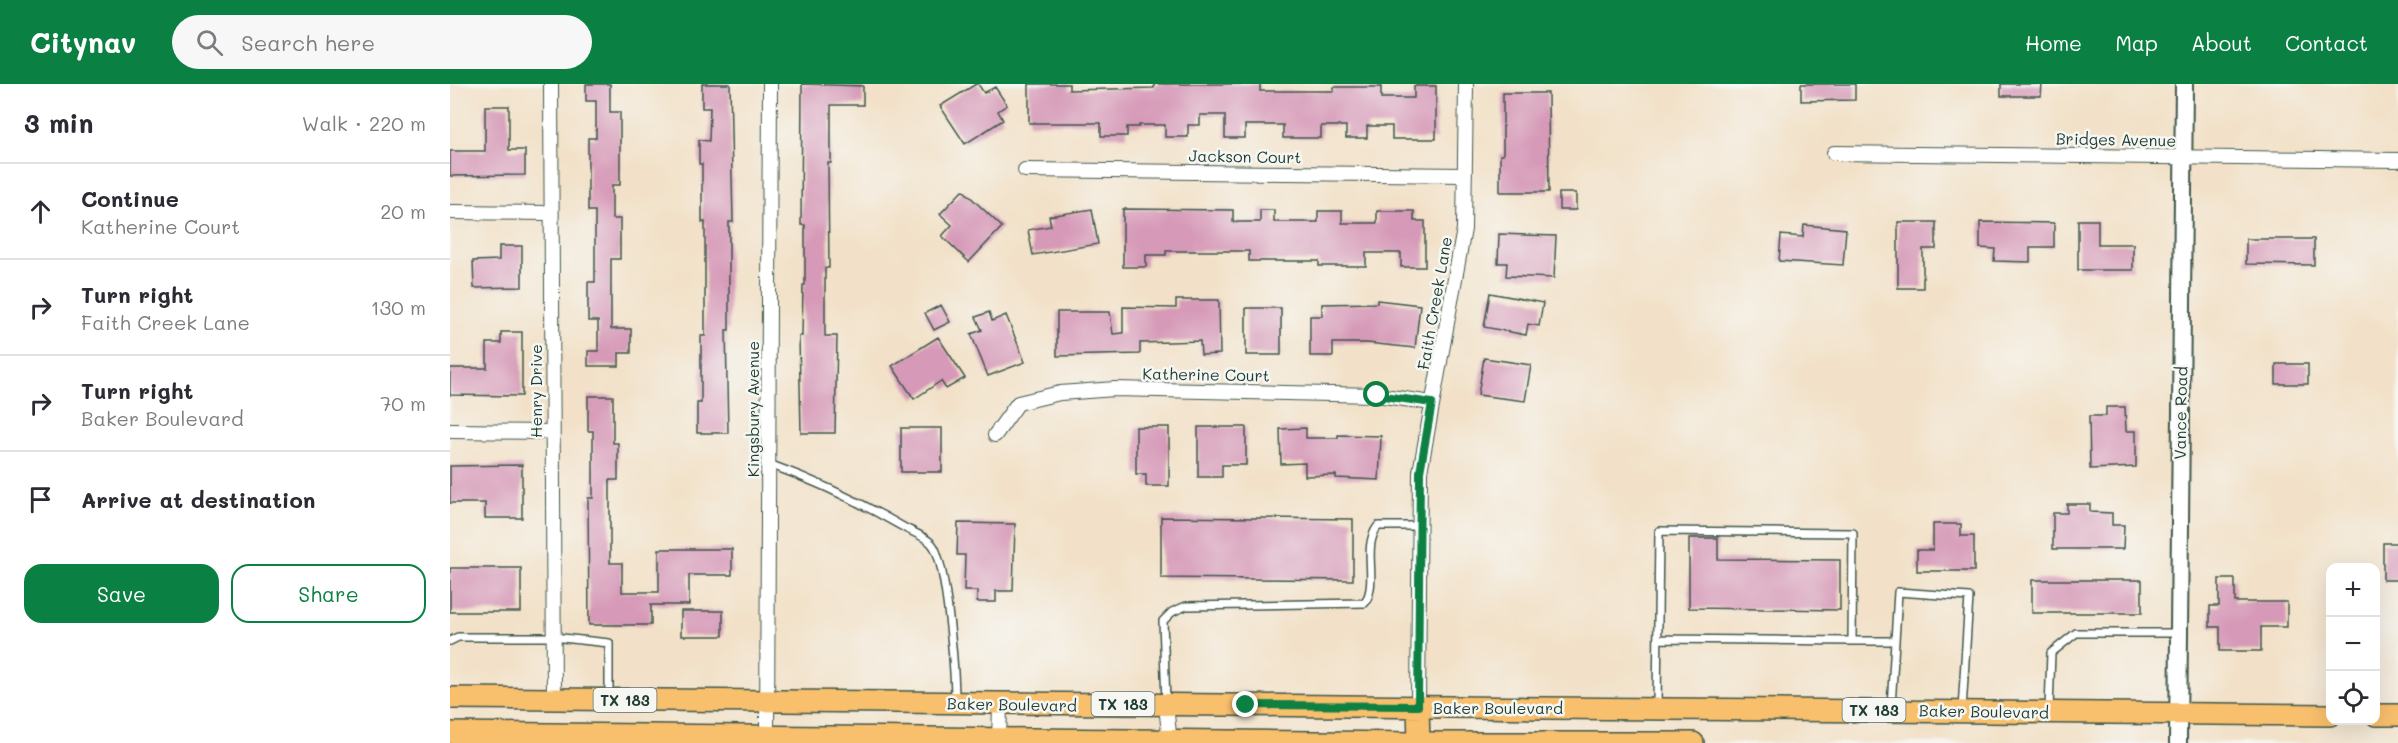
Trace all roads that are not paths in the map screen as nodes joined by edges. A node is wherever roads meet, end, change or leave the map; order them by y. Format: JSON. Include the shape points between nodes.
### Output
{"nodes":[{"id":1,"x":551,"y":84,"type":"edge"},
{"id":2,"x":770,"y":84,"type":"edge"},
{"id":3,"x":1466,"y":84,"type":"edge"},
{"id":4,"x":2184,"y":84,"type":"edge"},
{"id":5,"x":1834,"y":153,"type":"dead end"},
{"id":6,"x":2183,"y":156,"type":"junction"},
{"id":7,"x":2398,"y":160,"type":"edge"},
{"id":8,"x":1025,"y":170,"type":"dead end"},
{"id":9,"x":1465,"y":175,"type":"junction"},
{"id":10,"x":450,"y":212,"type":"edge"},
{"id":11,"x":550,"y":213,"type":"junction"},
{"id":12,"x":1432,"y":403,"type":"junction"},
{"id":13,"x":450,"y":431,"type":"edge"},
{"id":14,"x":552,"y":432,"type":"junction"},
{"id":15,"x":995,"y":435,"type":"dead end"},
{"id":16,"x":768,"y":464,"type":"junction"},
{"id":17,"x":1419,"y":526,"type":"junction"},
{"id":18,"x":2178,"y":633,"type":"junction"},
{"id":19,"x":553,"y":637,"type":"junction"},
{"id":20,"x":1658,"y":639,"type":"junction"},
{"id":21,"x":450,"y":641,"type":"edge"},
{"id":22,"x":1852,"y":641,"type":"junction"},
{"id":23,"x":1895,"y":641,"type":"junction"},
{"id":24,"x":450,"y":698,"type":"edge"},
{"id":25,"x":554,"y":699,"type":"junction"},
{"id":26,"x":609,"y":699,"type":"junction"},
{"id":27,"x":767,"y":702,"type":"junction"},
{"id":28,"x":955,"y":703,"type":"junction"},
{"id":29,"x":1000,"y":704,"type":"junction"},
{"id":30,"x":1166,"y":705,"type":"junction"},
{"id":31,"x":1418,"y":706,"type":"junction"},
{"id":32,"x":1657,"y":707,"type":"junction"},
{"id":33,"x":1891,"y":710,"type":"junction"},
{"id":34,"x":1962,"y":711,"type":"junction"},
{"id":35,"x":2049,"y":712,"type":"junction"},
{"id":36,"x":2178,"y":713,"type":"junction"},
{"id":37,"x":2326,"y":715,"type":"edge"},
{"id":38,"x":2380,"y":715,"type":"edge"},
{"id":39,"x":2398,"y":715,"type":"edge"},
{"id":40,"x":450,"y":733,"type":"edge"},
{"id":41,"x":767,"y":735,"type":"junction"},
{"id":42,"x":581,"y":739,"type":"edge"},
{"id":43,"x":999,"y":740,"type":"edge"},
{"id":44,"x":1170,"y":741,"type":"edge"},
{"id":45,"x":1419,"y":743,"type":"edge"},
{"id":46,"x":1660,"y":743,"type":"edge"},
{"id":47,"x":1693,"y":743,"type":"edge"},
{"id":48,"x":2178,"y":743,"type":"edge"}],
"edges":[{"from":1,"to":11,"type":"street","name":"Henry Drive"},
{"from":2,"to":16,"type":"street","name":"Kingsbury Avenue"},
{"from":3,"to":9,"type":"street","name":"Faith Creek Lane"},
{"from":4,"to":6,"type":"street","name":"Vance Road"},
{"from":5,"to":6,"type":"street","name":"Bridges Avenue"},
{"from":6,"to":7,"type":"street","name":"Bridges Avenue"},
{"from":6,"to":18,"type":"street","name":"Vance Road"},
{"from":8,"to":9,"type":"street","name":"Jackson Court"},
{"from":9,"to":12,"type":"street","name":"Faith Creek Lane","via":[[1464,230]]},
{"from":10,"to":11,"type":"street"},
{"from":11,"to":14,"type":"street","name":"Henry Drive"},
{"from":12,"to":15,"type":"street","name":"Katherine Court","via":[[1377,395],[1115,389],[1060,393],[1018,403]]},
{"from":12,"to":17,"type":"street","name":"Faith Creek Lane","via":[[1420,472]]},
{"from":13,"to":14,"type":"street"},
{"from":14,"to":19,"type":"street","name":"Henry Drive"},
{"from":16,"to":27,"type":"street","name":"Kingsbury Avenue"},
{"from":16,"to":28,"type":"lane","via":[[863,505],[933,544],[954,654]]},
{"from":17,"to":30,"type":"lane","via":[[1378,526],[1371,536],[1371,594],[1365,603],[1186,606],[1172,612],[1163,621]]},
{"from":17,"to":31,"type":"street","name":"Faith Creek Lane"},
{"from":18,"to":35,"type":"lane","via":[[2076,633],[2050,652]]},
{"from":18,"to":36,"type":"street","name":"Vance Road"},
{"from":19,"to":21,"type":"lane","via":[[458,637]]},
{"from":19,"to":25,"type":"street","name":"Henry Drive"},
{"from":19,"to":26,"type":"lane","via":[[609,643]]},
{"from":20,"to":22,"type":"lane"},
{"from":20,"to":22,"type":"lane","via":[[1659,531],[1830,532],[1853,533]]},
{"from":20,"to":32,"type":"lane"},
{"from":22,"to":23,"type":"lane"},
{"from":23,"to":33,"type":"lane"},
{"from":23,"to":34,"type":"lane","via":[[1898,592],[1969,597]]},
{"from":24,"to":25,"type":"main road","name":"Baker Boulevard","number":"TX 183"},
{"from":25,"to":26,"type":"main road","name":"Baker Boulevard","number":"TX 183"},
{"from":26,"to":27,"type":"main road","name":"Baker Boulevard","number":"TX 183"},
{"from":27,"to":28,"type":"main road","name":"Baker Boulevard","number":"TX 183"},
{"from":27,"to":41,"type":"street","name":"Kingsbury Avenue"},
{"from":28,"to":29,"type":"main road","name":"Baker Boulevard","number":"TX 183"},
{"from":29,"to":30,"type":"main road","name":"Baker Boulevard","number":"TX 183"},
{"from":29,"to":43,"type":"street"},
{"from":30,"to":31,"type":"main road","name":"Baker Boulevard","number":"TX 183"},
{"from":30,"to":44,"type":"street"},
{"from":31,"to":32,"type":"main road","name":"Baker Boulevard","number":"TX 183"},
{"from":31,"to":45,"type":"main road"},
{"from":32,"to":33,"type":"main road","name":"Baker Boulevard","number":"TX 183"},
{"from":33,"to":34,"type":"main road","name":"Baker Boulevard","number":"TX 183"},
{"from":34,"to":35,"type":"main road","name":"Baker Boulevard","number":"TX 183"},
{"from":35,"to":36,"type":"main road","name":"Baker Boulevard","number":"TX 183"},
{"from":36,"to":37,"type":"main road","name":"Baker Boulevard","number":"TX 183"},
{"from":36,"to":48,"type":"street","name":"Vance Road"},
{"from":38,"to":39,"type":"main road"},
{"from":40,"to":42,"type":"main road","name":"Baker Boulevard","number":"TX 183"},
{"from":41,"to":42,"type":"main road","name":"Baker Boulevard","number":"TX 183"},
{"from":41,"to":43,"type":"main road","name":"Baker Boulevard","number":"TX 183"},
{"from":43,"to":44,"type":"main road","name":"Baker Boulevard","number":"TX 183"},
{"from":44,"to":45,"type":"main road","name":"Baker Boulevard","number":"TX 183"},
{"from":45,"to":46,"type":"main road","name":"Baker Boulevard","number":"TX 183"},
{"from":46,"to":47,"type":"main road","name":"Baker Boulevard","number":"TX 183"}]}
